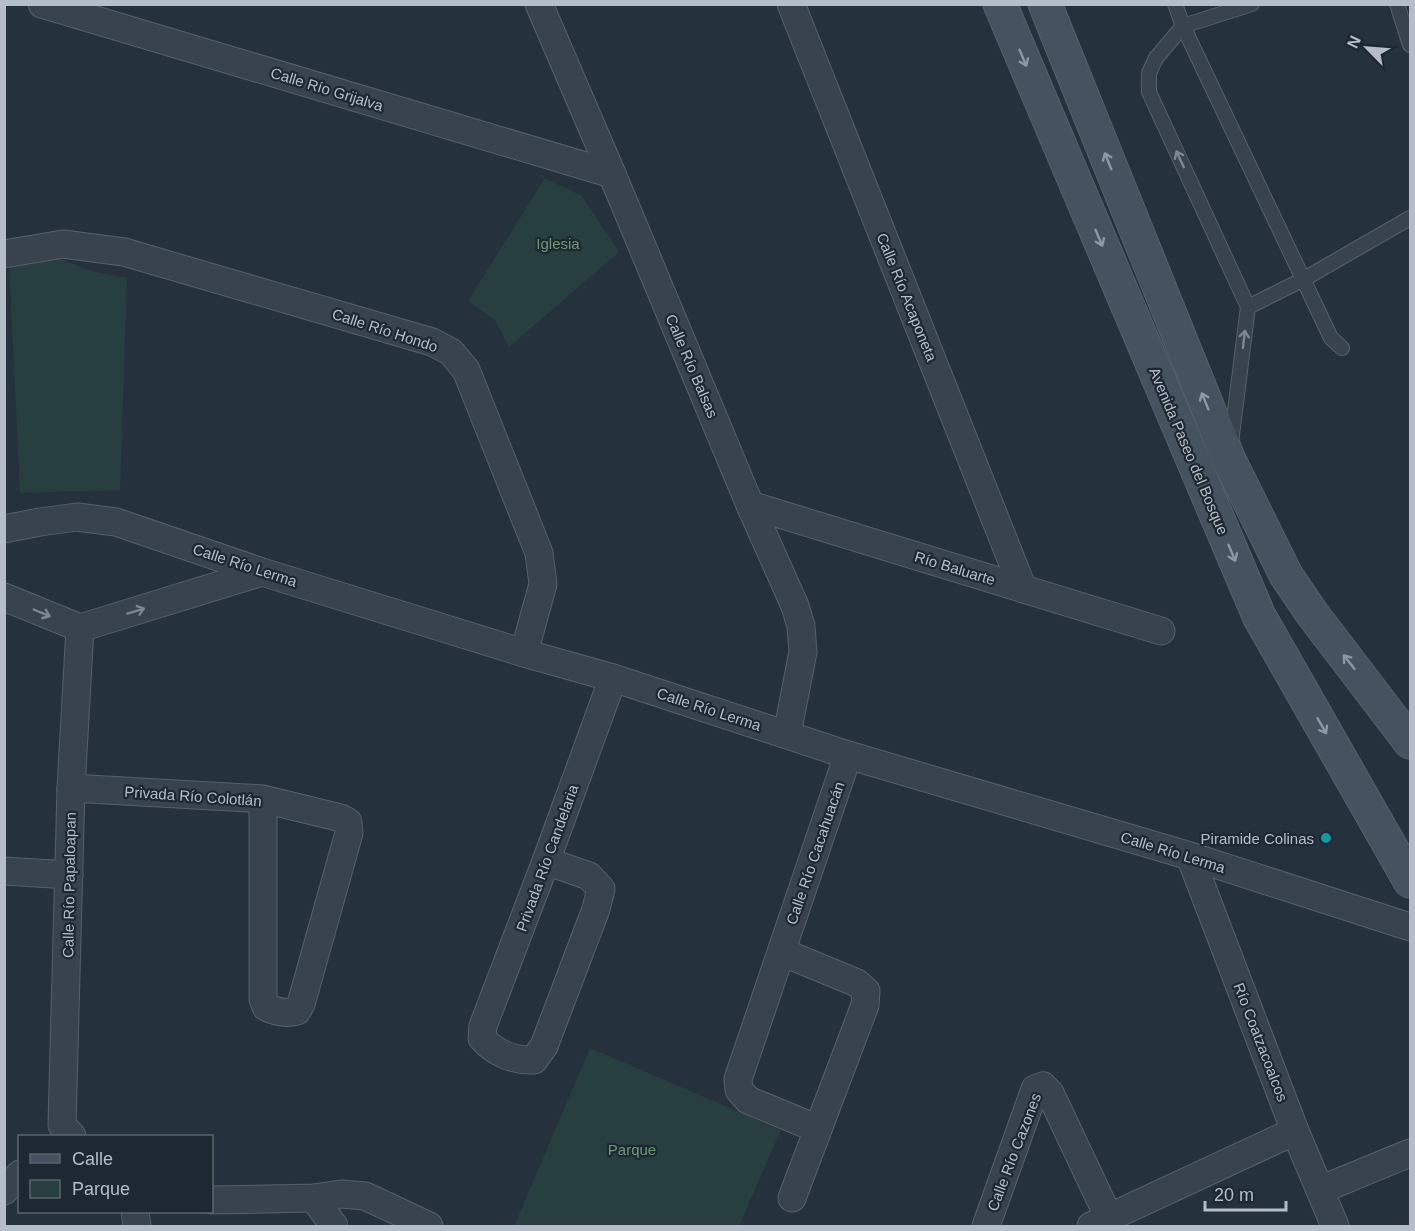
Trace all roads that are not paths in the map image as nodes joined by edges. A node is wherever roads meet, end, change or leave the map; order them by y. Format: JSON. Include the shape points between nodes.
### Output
{"nodes":[{"id":1,"x":42,"y":4,"type":"edge"},
{"id":2,"x":539,"y":4,"type":"edge"},
{"id":3,"x":791,"y":4,"type":"edge"},
{"id":4,"x":1000,"y":4,"type":"edge"},
{"id":5,"x":1045,"y":4,"type":"edge"},
{"id":6,"x":1175,"y":4,"type":"edge"},
{"id":7,"x":1252,"y":4,"type":"edge"},
{"id":8,"x":1397,"y":4,"type":"edge"},
{"id":9,"x":1183,"y":26,"type":"junction"},
{"id":10,"x":1410,"y":45,"type":"edge"},
{"id":11,"x":612,"y":174,"type":"junction"},
{"id":12,"x":1410,"y":218,"type":"edge"},
{"id":13,"x":4,"y":254,"type":"edge"},
{"id":14,"x":1304,"y":279,"type":"junction"},
{"id":15,"x":1248,"y":307,"type":"junction"},
{"id":16,"x":1342,"y":348,"type":"dead end"},
{"id":17,"x":1228,"y":460,"type":"junction"},
{"id":18,"x":750,"y":505,"type":"junction"},
{"id":19,"x":4,"y":529,"type":"edge"},
{"id":20,"x":262,"y":572,"type":"junction"},
{"id":21,"x":1023,"y":589,"type":"junction"},
{"id":22,"x":4,"y":597,"type":"edge"},
{"id":23,"x":80,"y":628,"type":"junction"},
{"id":24,"x":1161,"y":631,"type":"dead end"},
{"id":25,"x":524,"y":653,"type":"junction"},
{"id":26,"x":613,"y":678,"type":"junction"},
{"id":27,"x":787,"y":734,"type":"junction"},
{"id":28,"x":1410,"y":741,"type":"edge"},
{"id":29,"x":848,"y":755,"type":"junction"},
{"id":30,"x":71,"y":788,"type":"junction"},
{"id":31,"x":262,"y":799,"type":"junction"},
{"id":32,"x":1190,"y":856,"type":"junction"},
{"id":33,"x":546,"y":861,"type":"junction"},
{"id":34,"x":4,"y":871,"type":"edge"},
{"id":35,"x":69,"y":875,"type":"junction"},
{"id":36,"x":1410,"y":881,"type":"edge"},
{"id":37,"x":1410,"y":927,"type":"edge"},
{"id":38,"x":782,"y":952,"type":"junction"},
{"id":39,"x":818,"y":1129,"type":"junction"},
{"id":40,"x":1295,"y":1131,"type":"junction"},
{"id":41,"x":62,"y":1133,"type":"edge"},
{"id":42,"x":1410,"y":1153,"type":"edge"},
{"id":43,"x":18,"y":1176,"type":"edge"},
{"id":44,"x":1320,"y":1190,"type":"junction"},
{"id":45,"x":4,"y":1191,"type":"edge"},
{"id":46,"x":314,"y":1198,"type":"junction"},
{"id":47,"x":792,"y":1198,"type":"dead end"},
{"id":48,"x":213,"y":1200,"type":"edge"},
{"id":49,"x":1100,"y":1222,"type":"edge"},
{"id":50,"x":334,"y":1227,"type":"edge"},
{"id":51,"x":429,"y":1227,"type":"edge"},
{"id":52,"x":986,"y":1227,"type":"edge"},
{"id":53,"x":1335,"y":1227,"type":"edge"}],
"edges":[{"from":1,"to":11,"type":"street","name":"Calle Río Grijalva"},
{"from":2,"to":11,"type":"street","name":"Calle Río Balsas"},
{"from":3,"to":21,"type":"street","name":"Calle Río Acaponeta"},
{"from":4,"to":36,"type":"main road","name":"Avenida Paseo del Bosque","one_way":true,"via":[[1259,616]]},
{"from":17,"to":5,"type":"main road","one_way":true},
{"from":6,"to":9,"type":"lane"},
{"from":7,"to":9,"type":"lane"},
{"from":8,"to":10,"type":"lane"},
{"from":9,"to":14,"type":"lane"},
{"from":15,"to":9,"type":"lane","one_way":true,"via":[[1149,92],[1149,73],[1156,58]]},
{"from":11,"to":18,"type":"street","name":"Calle Río Balsas"},
{"from":12,"to":14,"type":"lane"},
{"from":13,"to":25,"type":"street","name":"Calle Río Hondo","via":[[63,244],[124,252],[432,342],[451,352],[466,370],[539,553],[543,584]]},
{"from":14,"to":15,"type":"lane"},
{"from":14,"to":16,"type":"lane","via":[[1331,338]]},
{"from":17,"to":15,"type":"lane","one_way":true},
{"from":28,"to":17,"type":"main road","one_way":true,"via":[[1286,575]]},
{"from":18,"to":21,"type":"street","name":"Río Baluarte"},
{"from":18,"to":27,"type":"street","name":"Calle Río Balsas","via":[[801,626],[803,652]]},
{"from":19,"to":20,"type":"street","name":"Calle Río Lerma","via":[[77,516],[116,522]]},
{"from":23,"to":20,"type":"street","one_way":true},
{"from":20,"to":25,"type":"street","name":"Calle Río Lerma"},
{"from":21,"to":24,"type":"street","name":"Río Baluarte"},
{"from":22,"to":23,"type":"street","one_way":true},
{"from":23,"to":30,"type":"street","name":"Calle Río Papaloapan"},
{"from":25,"to":26,"type":"street","name":"Calle Río Lerma"},
{"from":26,"to":27,"type":"street","name":"Calle Río Lerma"},
{"from":26,"to":33,"type":"street","name":"Privada Río Candelaria"},
{"from":27,"to":29,"type":"street","name":"Calle Río Lerma"},
{"from":29,"to":32,"type":"street","name":"Calle Río Lerma"},
{"from":29,"to":38,"type":"street","name":"Calle Río Cacahuacán"},
{"from":30,"to":31,"type":"street","name":"Privada Río Colotlán"},
{"from":30,"to":35,"type":"street","name":"Calle Río Papaloapan"},
{"from":31,"to":31,"type":"street","name":"Privada Río Colotlán","via":[[348,822],[349,833],[301,1004],[297,1011],[288,1013],[273,1011],[263,999]]},
{"from":32,"to":37,"type":"street","name":"Calle Río Lerma"},
{"from":32,"to":40,"type":"street","name":"Río Coatzacoalcos"},
{"from":33,"to":33,"type":"street","name":"Privada Río Candelaria","via":[[483,1026],[482,1038],[491,1048],[520,1061],[534,1060],[544,1046],[601,889],[589,876]]},
{"from":34,"to":35,"type":"street"},
{"from":35,"to":41,"type":"street","name":"Calle Río Papaloapan"},
{"from":38,"to":39,"type":"street","name":"Calle Río Cacahuacán","via":[[738,1079],[739,1090],[748,1100]]},
{"from":38,"to":39,"type":"street","via":[[857,983],[866,992],[865,1005]]},
{"from":39,"to":47,"type":"street"},
{"from":40,"to":44,"type":"street","name":"Río Coatzacoalcos"},
{"from":40,"to":49,"type":"street","name":"Calle Río Cazones"},
{"from":42,"to":44,"type":"street"},
{"from":43,"to":45,"type":"street"},
{"from":44,"to":53,"type":"street","name":"Río Coatzacoalcos"},
{"from":46,"to":48,"type":"street"},
{"from":46,"to":50,"type":"street"},
{"from":46,"to":51,"type":"street","via":[[365,1196]]},
{"from":49,"to":52,"type":"street","name":"Calle Río Cazones","via":[[1050,1093],[1043,1086],[1035,1089]]}]}
